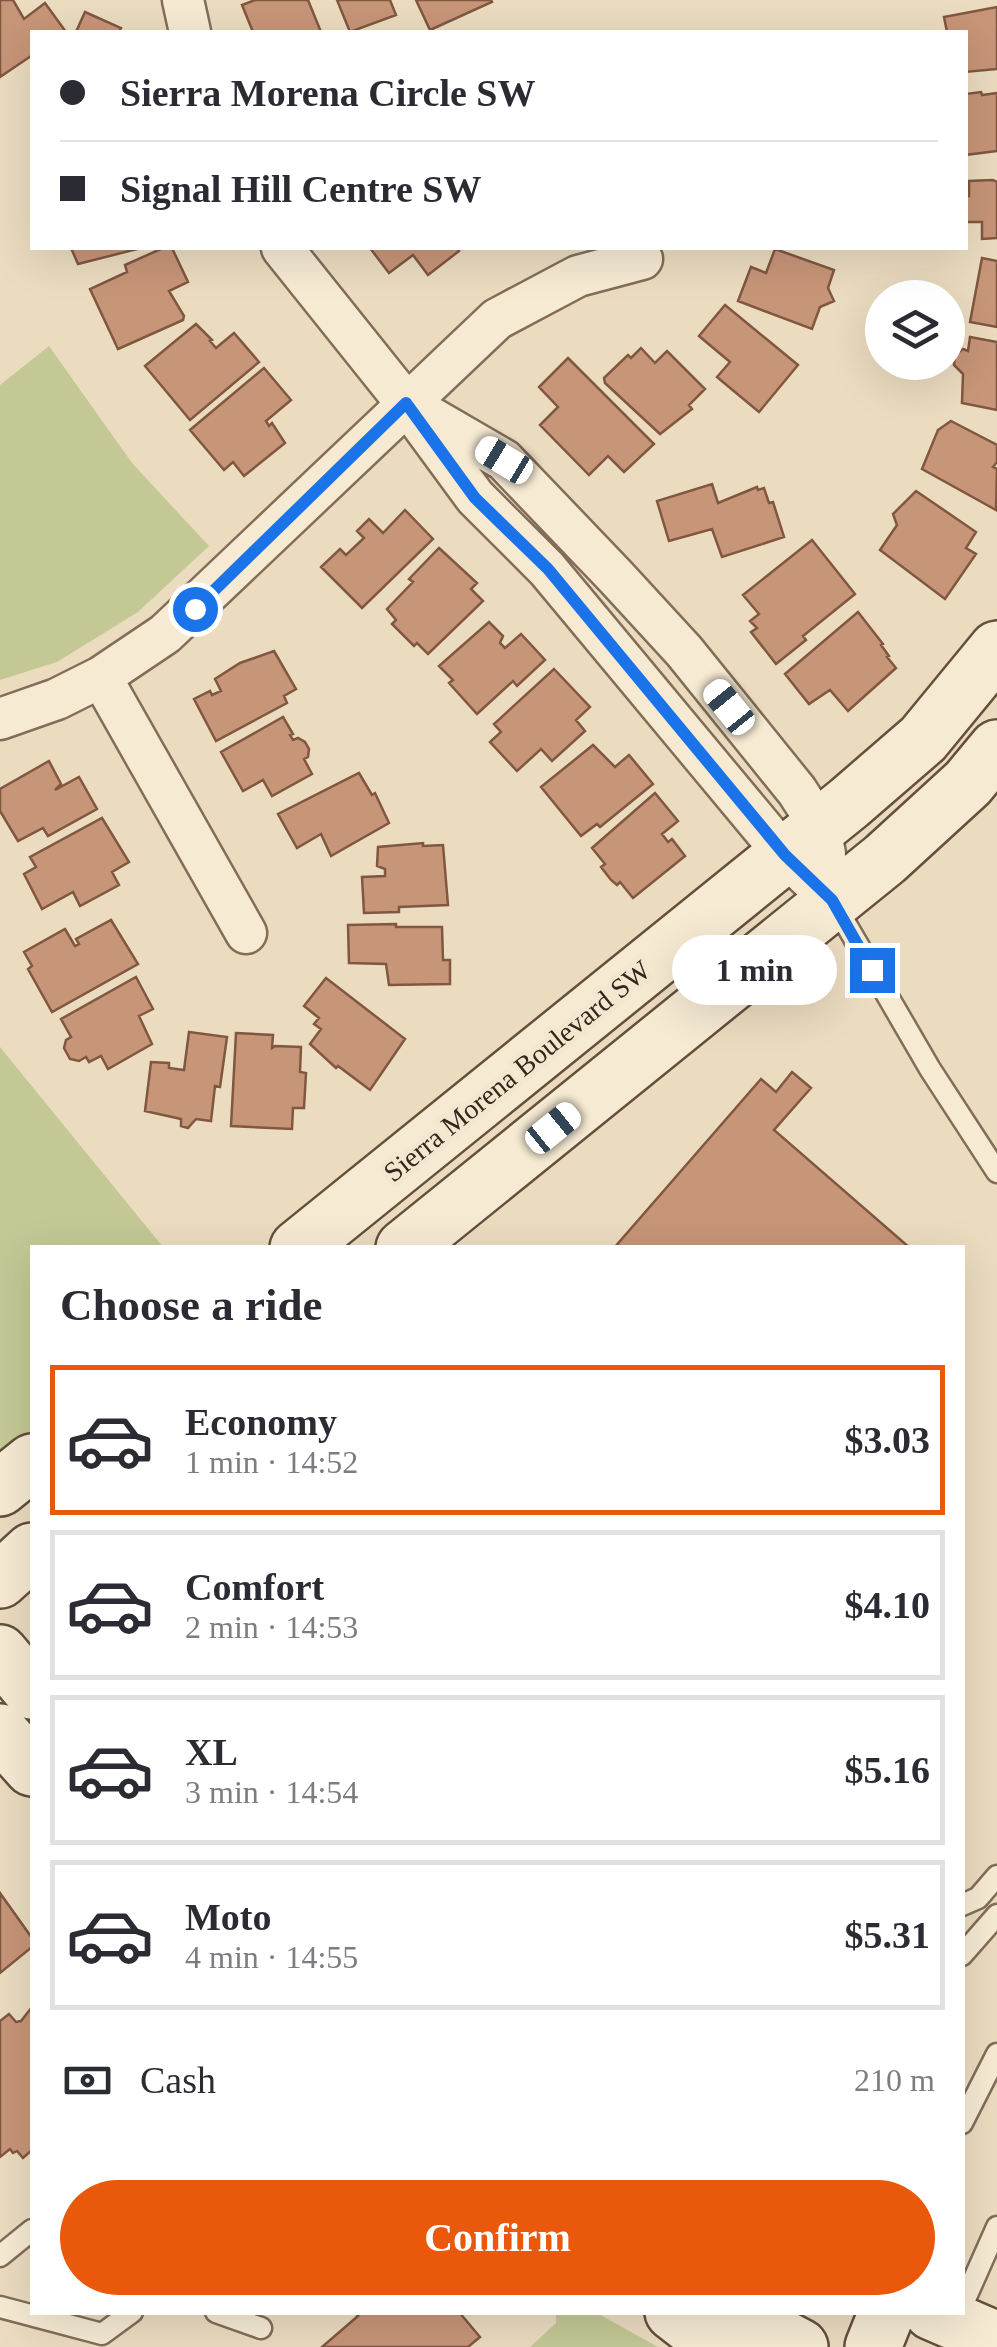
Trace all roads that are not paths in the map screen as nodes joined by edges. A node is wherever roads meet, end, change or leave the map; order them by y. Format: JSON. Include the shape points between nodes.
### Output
{"nodes":[{"id":1,"x":183,"y":0,"type":"edge"},
{"id":2,"x":190,"y":30,"type":"edge"},
{"id":3,"x":284,"y":250,"type":"edge"},
{"id":4,"x":642,"y":259,"type":"dead end"},
{"id":5,"x":406,"y":403,"type":"junction"},
{"id":6,"x":997,"y":649,"type":"edge"},
{"id":7,"x":100,"y":677,"type":"junction"},
{"id":8,"x":0,"y":719,"type":"edge"},
{"id":9,"x":997,"y":748,"type":"edge"},
{"id":10,"x":802,"y":841,"type":"junction"},
{"id":11,"x":832,"y":900,"type":"junction"},
{"id":12,"x":246,"y":933,"type":"dead end"},
{"id":13,"x":997,"y":1172,"type":"edge"},
{"id":14,"x":302,"y":1245,"type":"edge"},
{"id":15,"x":408,"y":1245,"type":"edge"},
{"id":16,"x":30,"y":1464,"type":"edge"},
{"id":17,"x":0,"y":1488,"type":"edge"},
{"id":18,"x":30,"y":1554,"type":"edge"},
{"id":19,"x":0,"y":1580,"type":"edge"},
{"id":20,"x":0,"y":1653,"type":"edge"},
{"id":21,"x":30,"y":1689,"type":"edge"},
{"id":22,"x":0,"y":1732,"type":"edge"},
{"id":23,"x":30,"y":1766,"type":"edge"},
{"id":24,"x":997,"y":1876,"type":"edge"},
{"id":25,"x":965,"y":1904,"type":"edge"},
{"id":26,"x":997,"y":1915,"type":"edge"},
{"id":27,"x":965,"y":1952,"type":"edge"},
{"id":28,"x":997,"y":2054,"type":"edge"},
{"id":29,"x":965,"y":2117,"type":"edge"},
{"id":30,"x":30,"y":2232,"type":"edge"},
{"id":31,"x":996,"y":2232,"type":"edge"},
{"id":32,"x":0,"y":2256,"type":"edge"},
{"id":33,"x":0,"y":2307,"type":"edge"},
{"id":34,"x":965,"y":2307,"type":"edge"},
{"id":35,"x":30,"y":2315,"type":"edge"},
{"id":36,"x":30,"y":2315,"type":"edge"},
{"id":37,"x":128,"y":2315,"type":"edge"},
{"id":38,"x":224,"y":2315,"type":"edge"},
{"id":39,"x":677,"y":2315,"type":"edge"},
{"id":40,"x":740,"y":2315,"type":"edge"},
{"id":41,"x":886,"y":2315,"type":"edge"},
{"id":42,"x":261,"y":2328,"type":"dead end"},
{"id":43,"x":718,"y":2347,"type":"edge"},
{"id":44,"x":800,"y":2347,"type":"edge"},
{"id":45,"x":873,"y":2347,"type":"edge"}],
"edges":[{"from":1,"to":2,"type":"street"},
{"from":3,"to":5,"type":"street"},
{"from":4,"to":5,"type":"street","via":[[578,276],[497,320]]},
{"from":5,"to":7,"type":"street","via":[[195,609]]},
{"from":5,"to":10,"type":"street","via":[[504,460],[684,651],[797,790]]},
{"from":6,"to":10,"type":"street","name":"Sierra Morena Boulevard SW","via":[[922,739]]},
{"from":7,"to":8,"type":"street"},
{"from":7,"to":12,"type":"street"},
{"from":9,"to":11,"type":"street","via":[[954,796]]},
{"from":10,"to":11,"type":"street"},
{"from":10,"to":14,"type":"street","name":"Sierra Morena Boulevard SW"},
{"from":11,"to":13,"type":"lane"},
{"from":11,"to":15,"type":"street"},
{"from":16,"to":17,"type":"street"},
{"from":18,"to":19,"type":"street"},
{"from":20,"to":21,"type":"street"},
{"from":22,"to":23,"type":"street"},
{"from":24,"to":25,"type":"lane"},
{"from":26,"to":27,"type":"lane"},
{"from":28,"to":29,"type":"lane"},
{"from":30,"to":32,"type":"lane"},
{"from":31,"to":34,"type":"lane"},
{"from":33,"to":36,"type":"lane"},
{"from":35,"to":37,"type":"lane","via":[[102,2334]]},
{"from":38,"to":42,"type":"lane"},
{"from":39,"to":43,"type":"street"},
{"from":40,"to":44,"type":"street"},
{"from":41,"to":45,"type":"street"}]}
